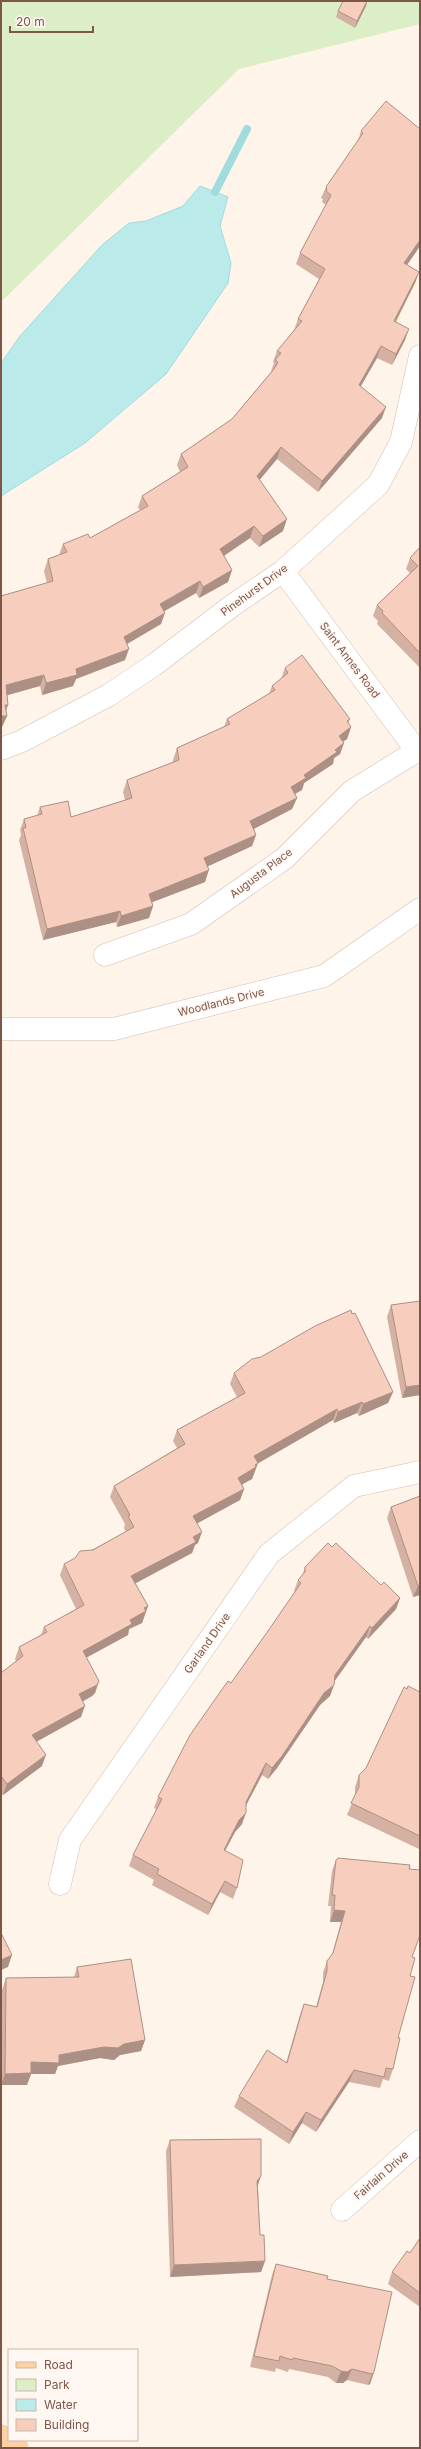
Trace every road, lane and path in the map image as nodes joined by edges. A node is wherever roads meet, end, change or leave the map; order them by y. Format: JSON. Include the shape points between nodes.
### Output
{"nodes":[{"id":1,"x":420,"y":356,"type":"edge"},
{"id":2,"x":283,"y":571,"type":"junction"},
{"id":3,"x":418,"y":749,"type":"edge"},
{"id":4,"x":1,"y":750,"type":"edge"},
{"id":5,"x":420,"y":909,"type":"edge"},
{"id":6,"x":105,"y":955,"type":"dead end"},
{"id":7,"x":1,"y":1029,"type":"edge"},
{"id":8,"x":420,"y":1472,"type":"edge"},
{"id":9,"x":60,"y":1884,"type":"dead end"},
{"id":10,"x":420,"y":2141,"type":"edge"},
{"id":11,"x":342,"y":2210,"type":"dead end"},
{"id":12,"x":1,"y":2436,"type":"edge"},
{"id":13,"x":17,"y":2448,"type":"edge"}],
"edges":[{"from":1,"to":2,"type":"street","name":"Pinehurst Drive","via":[[400,442],[378,485]]},
{"from":2,"to":3,"type":"street","name":"Saint Annes Road"},
{"from":2,"to":4,"type":"street","name":"Pinehurst Drive","via":[[154,665],[109,694]]},
{"from":3,"to":6,"type":"street","name":"Augusta Place","via":[[352,791],[285,858],[191,924]]},
{"from":5,"to":7,"type":"street","name":"Woodlands Drive","via":[[324,976],[114,1029]]},
{"from":8,"to":9,"type":"street","name":"Garland Drive","via":[[354,1486],[269,1554],[70,1840]]},
{"from":10,"to":11,"type":"street","name":"Fairlain Drive"},
{"from":12,"to":13,"type":"main road"}]}
